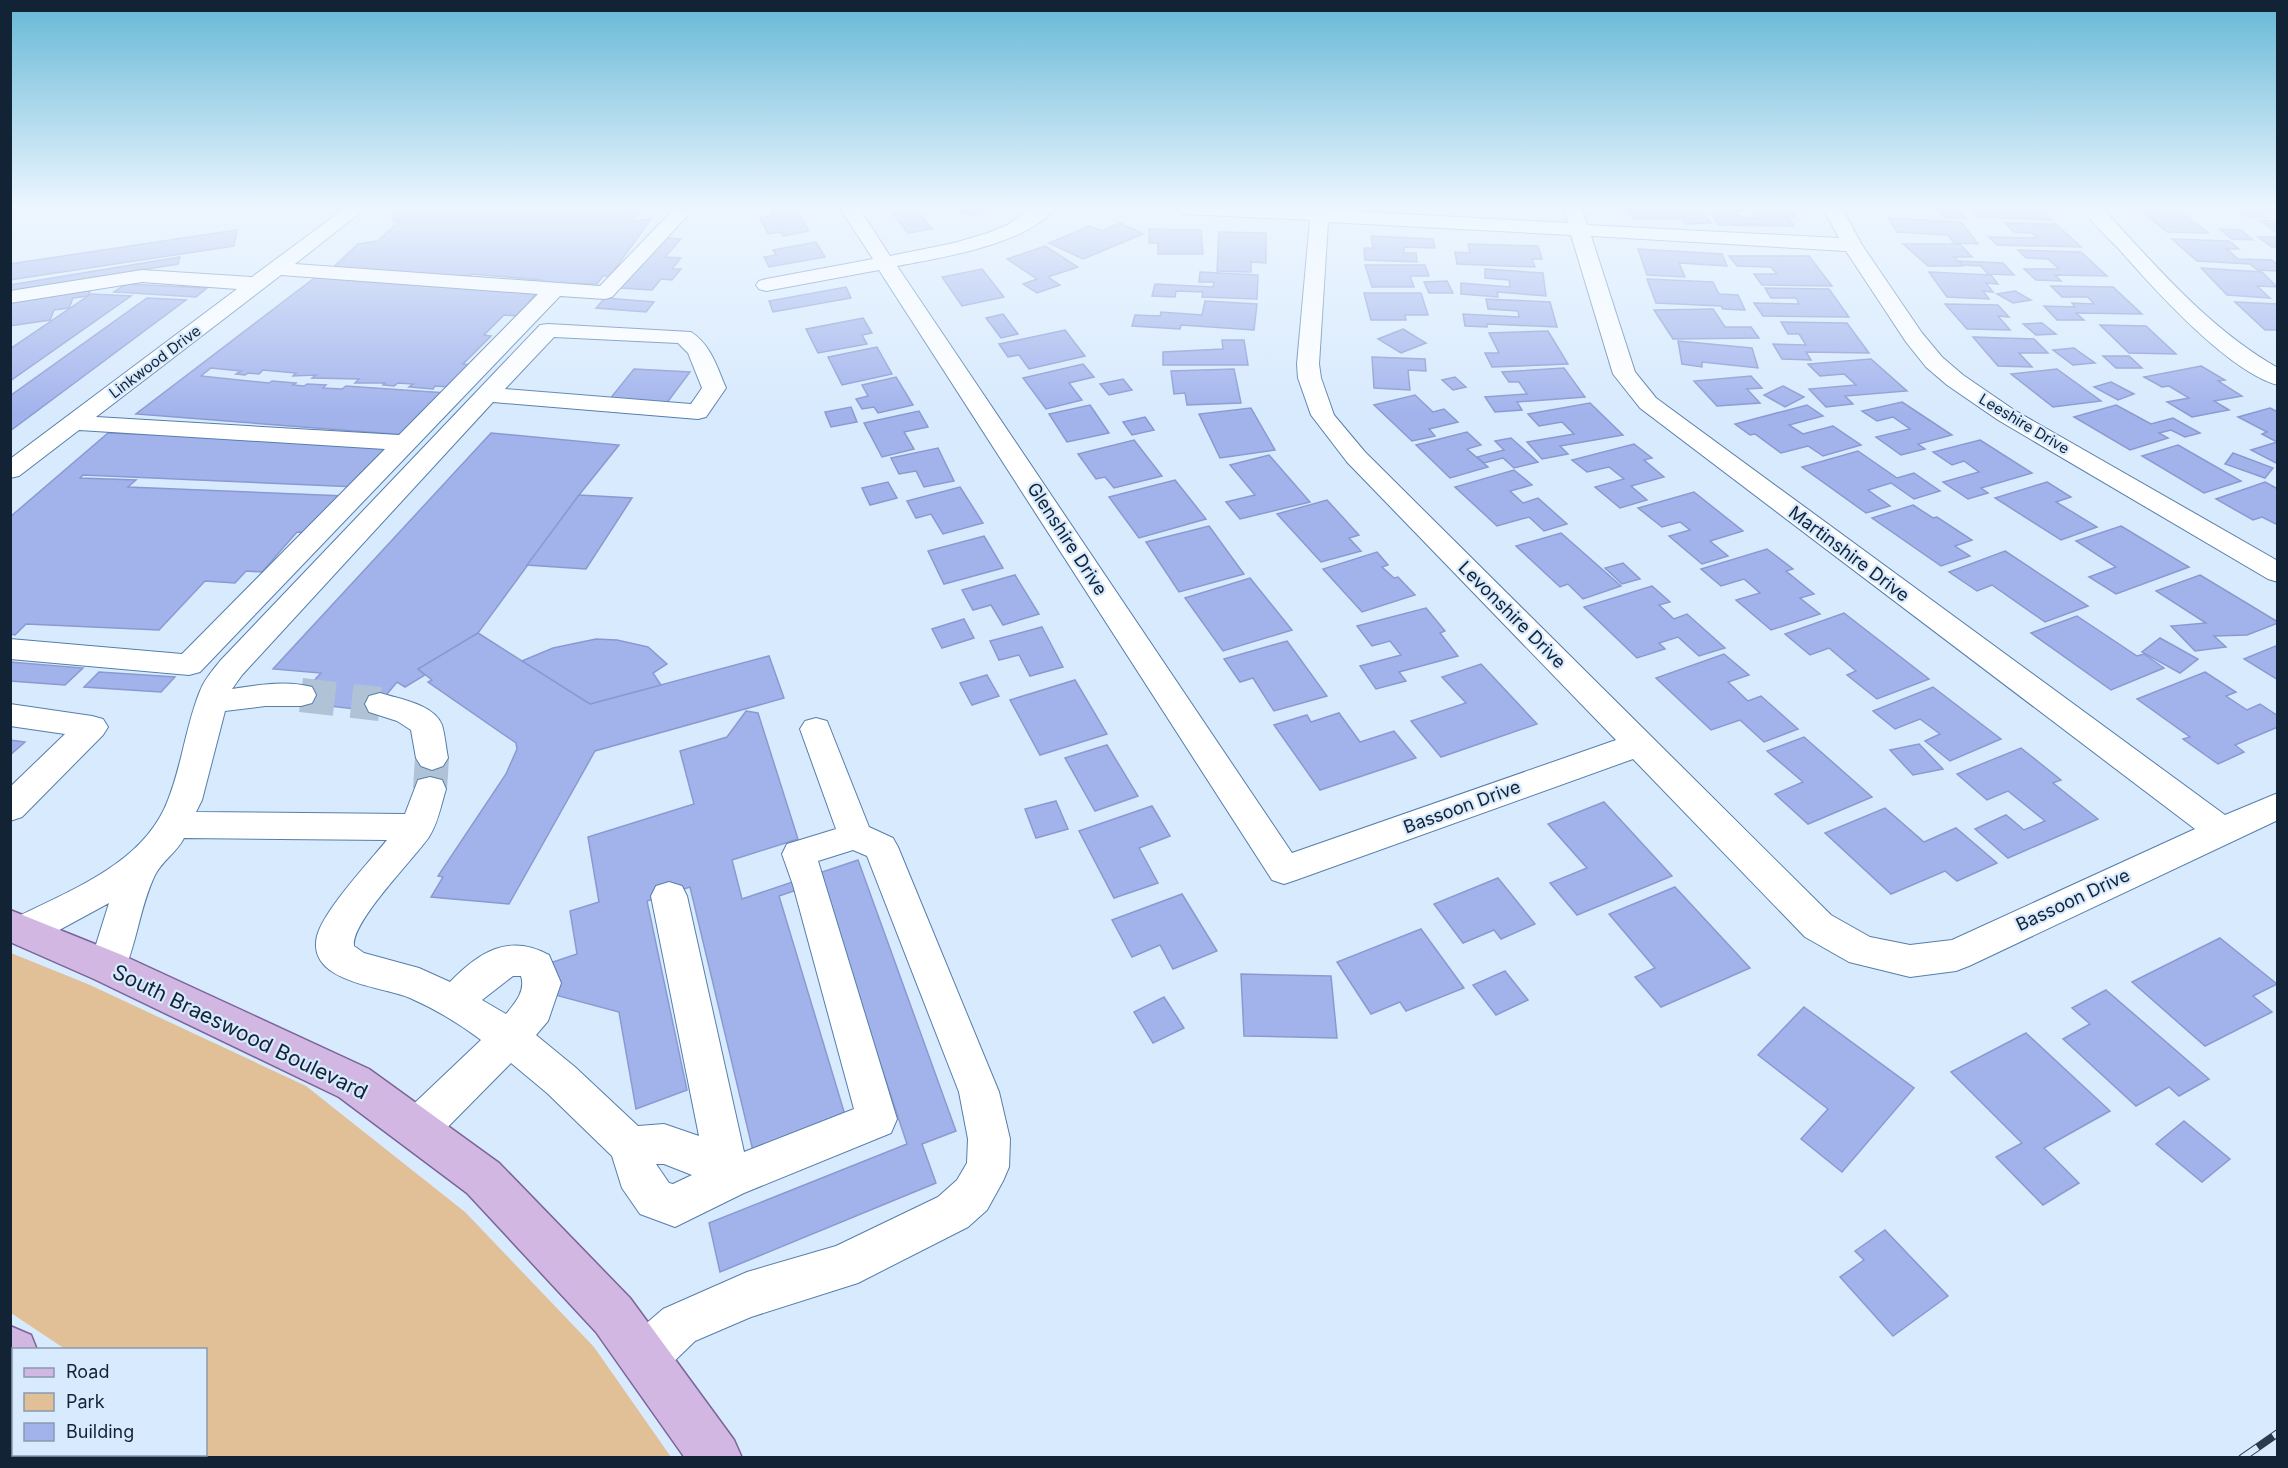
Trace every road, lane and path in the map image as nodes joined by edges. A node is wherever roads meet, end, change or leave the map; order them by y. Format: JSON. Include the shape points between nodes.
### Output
{"nodes":[{"id":1,"x":138,"y":277,"type":"edge"},
{"id":2,"x":148,"y":277,"type":"edge"},
{"id":3,"x":269,"y":277,"type":"edge"},
{"id":4,"x":383,"y":277,"type":"edge"},
{"id":5,"x":620,"y":277,"type":"edge"},
{"id":6,"x":810,"y":277,"type":"edge"},
{"id":7,"x":895,"y":277,"type":"edge"},
{"id":8,"x":1315,"y":277,"type":"edge"},
{"id":9,"x":1593,"y":277,"type":"edge"},
{"id":10,"x":1873,"y":277,"type":"edge"},
{"id":11,"x":2157,"y":277,"type":"edge"},
{"id":12,"x":259,"y":284,"type":"junction"},
{"id":13,"x":766,"y":285,"type":"dead end"},
{"id":14,"x":555,"y":289,"type":"junction"},
{"id":15,"x":10,"y":297,"type":"edge"},
{"id":16,"x":2277,"y":378,"type":"edge"},
{"id":17,"x":487,"y":395,"type":"junction"},
{"id":18,"x":75,"y":423,"type":"junction"},
{"id":19,"x":406,"y":443,"type":"junction"},
{"id":20,"x":10,"y":471,"type":"edge"},
{"id":21,"x":2277,"y":573,"type":"edge"},
{"id":22,"x":10,"y":649,"type":"edge"},
{"id":23,"x":301,"y":695,"type":"tunnel mouth"},
{"id":24,"x":211,"y":702,"type":"junction"},
{"id":25,"x":380,"y":704,"type":"tunnel mouth"},
{"id":26,"x":10,"y":715,"type":"edge"},
{"id":27,"x":816,"y":729,"type":"dead end"},
{"id":28,"x":1640,"y":744,"type":"junction"},
{"id":29,"x":2277,"y":805,"type":"edge"},
{"id":30,"x":10,"y":808,"type":"edge"},
{"id":31,"x":173,"y":825,"type":"junction"},
{"id":32,"x":417,"y":827,"type":"junction"},
{"id":33,"x":2221,"y":830,"type":"junction"},
{"id":34,"x":855,"y":836,"type":"junction"},
{"id":35,"x":141,"y":866,"type":"junction"},
{"id":36,"x":1284,"y":870,"type":"joint"},
{"id":37,"x":669,"y":896,"type":"dead end"},
{"id":38,"x":18,"y":927,"type":"edge"},
{"id":39,"x":1862,"y":951,"type":"joint"},
{"id":40,"x":108,"y":967,"type":"junction"},
{"id":41,"x":455,"y":1004,"type":"junction"},
{"id":42,"x":510,"y":1038,"type":"junction"},
{"id":43,"x":417,"y":1129,"type":"junction"},
{"id":44,"x":630,"y":1146,"type":"junction"},
{"id":45,"x":729,"y":1178,"type":"junction"},
{"id":46,"x":644,"y":1357,"type":"junction"},
{"id":47,"x":716,"y":1458,"type":"edge"}],
"edges":[{"from":1,"to":15,"type":"street"},
{"from":2,"to":12,"type":"street"},
{"from":3,"to":12,"type":"street","name":"Linkwood Drive"},
{"from":4,"to":14,"type":"street"},
{"from":5,"to":14,"type":"street","via":[[604,293]]},
{"from":6,"to":13,"type":"street"},
{"from":7,"to":36,"type":"street","name":"Glenshire Drive"},
{"from":8,"to":28,"type":"street","name":"Levonshire Drive","via":[[1308,364],[1309,381],[1322,417],[1356,457]]},
{"from":9,"to":33,"type":"street","name":"Martinshire Drive","via":[[1624,374],[1648,403]]},
{"from":10,"to":21,"type":"street","name":"Leeshire Drive","via":[[1914,337],[1955,380],[2006,415]]},
{"from":11,"to":16,"type":"street","via":[[2210,331]]},
{"from":12,"to":18,"type":"street","name":"Linkwood Drive"},
{"from":14,"to":19,"type":"street"},
{"from":17,"to":17,"type":"street","via":[[548,330],[683,337],[698,350],[714,388],[698,412]]},
{"from":17,"to":24,"type":"street","via":[[231,668]]},
{"from":18,"to":19,"type":"street"},
{"from":18,"to":20,"type":"street","name":"Linkwood Drive"},
{"from":19,"to":22,"type":"street","via":[[189,665]]},
{"from":23,"to":24,"type":"street"},
{"from":24,"to":31,"type":"street","via":[[185,801]]},
{"from":25,"to":32,"type":"street","via":[[408,713],[426,725],[431,773]]},
{"from":26,"to":30,"type":"street","via":[[92,727]]},
{"from":27,"to":34,"type":"street"},
{"from":28,"to":36,"type":"street","name":"Bassoon Drive"},
{"from":28,"to":39,"type":"street","name":"Levonshire Drive","via":[[1818,926]]},
{"from":29,"to":33,"type":"street","name":"Bassoon Drive"},
{"from":31,"to":32,"type":"street"},
{"from":31,"to":35,"type":"street"},
{"from":32,"to":41,"type":"street","via":[[354,904],[335,937],[338,954],[353,966],[419,984]]},
{"from":33,"to":39,"type":"street","name":"Bassoon Drive","via":[[1956,955],[1910,961]]},
{"from":34,"to":45,"type":"street","via":[[799,854],[877,1119]]},
{"from":34,"to":46,"type":"street","via":[[881,847],[979,1092],[989,1139],[988,1167],[972,1195],[953,1212],[842,1267],[747,1295],[679,1325]]},
{"from":35,"to":38,"type":"street","via":[[90,897]]},
{"from":35,"to":40,"type":"street"},
{"from":37,"to":45,"type":"street"},
{"from":38,"to":40,"type":"main road","name":"South Braeswood Boulevard"},
{"from":40,"to":43,"type":"main road","name":"South Braeswood Boulevard","via":[[354,1083]]},
{"from":41,"to":42,"type":"street"},
{"from":41,"to":42,"type":"street","via":[[477,980],[499,965],[522,960],[536,966],[542,983],[539,998]]},
{"from":42,"to":43,"type":"street"},
{"from":42,"to":44,"type":"street"},
{"from":43,"to":46,"type":"main road","name":"South Braeswood Boulevard","via":[[483,1178],[613,1315]]},
{"from":44,"to":45,"type":"street","via":[[664,1144],[704,1158]]},
{"from":44,"to":45,"type":"street","via":[[637,1174],[655,1199],[675,1206]]},
{"from":46,"to":47,"type":"main road","name":"South Braeswood Boulevard"}]}
